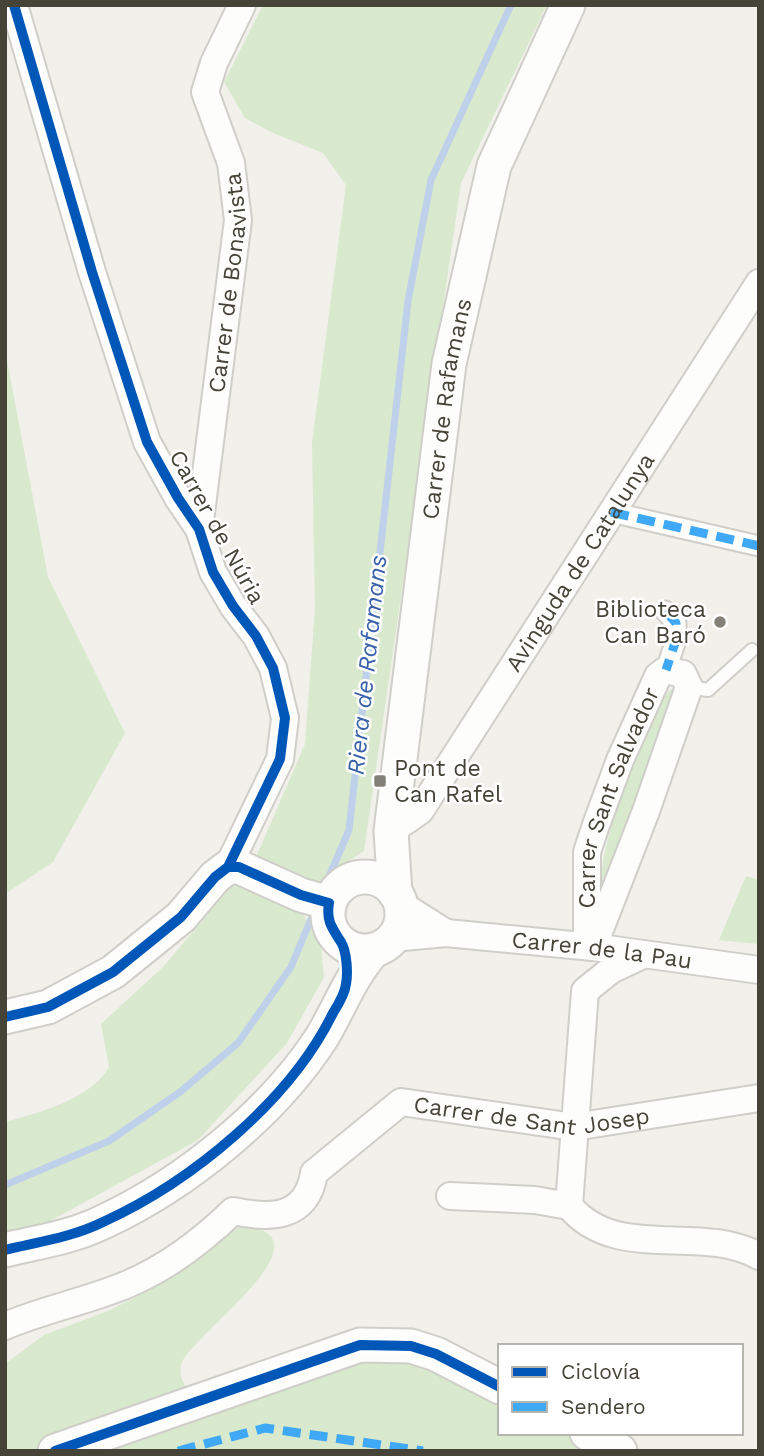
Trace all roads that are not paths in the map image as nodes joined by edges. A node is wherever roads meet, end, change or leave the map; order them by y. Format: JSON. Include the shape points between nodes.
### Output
{"nodes":[{"id":1,"x":14,"y":5,"type":"edge"},
{"id":2,"x":242,"y":5,"type":"edge"},
{"id":3,"x":568,"y":5,"type":"edge"},
{"id":4,"x":759,"y":283,"type":"edge"},
{"id":5,"x":611,"y":512,"type":"junction"},
{"id":6,"x":200,"y":529,"type":"junction"},
{"id":7,"x":759,"y":546,"type":"edge"},
{"id":8,"x":665,"y":611,"type":"dead end"},
{"id":9,"x":752,"y":650,"type":"dead end"},
{"id":10,"x":666,"y":670,"type":"junction"},
{"id":11,"x":689,"y":687,"type":"junction"},
{"id":12,"x":391,"y":831,"type":"junction"},
{"id":13,"x":244,"y":871,"type":"junction"},
{"id":14,"x":397,"y":898,"type":"junction"},
{"id":15,"x":343,"y":907,"type":"junction"},
{"id":16,"x":446,"y":933,"type":"junction"},
{"id":17,"x":384,"y":944,"type":"junction"},
{"id":18,"x":590,"y":947,"type":"junction"},
{"id":19,"x":643,"y":954,"type":"junction"},
{"id":20,"x":759,"y":970,"type":"edge"},
{"id":21,"x":346,"y":986,"type":"junction"},
{"id":22,"x":5,"y":1017,"type":"edge"},
{"id":23,"x":759,"y":1098,"type":"edge"},
{"id":24,"x":574,"y":1128,"type":"junction"},
{"id":25,"x":450,"y":1196,"type":"dead end"},
{"id":26,"x":569,"y":1206,"type":"junction"},
{"id":27,"x":5,"y":1250,"type":"edge"},
{"id":28,"x":759,"y":1256,"type":"edge"},
{"id":29,"x":5,"y":1326,"type":"edge"},
{"id":30,"x":498,"y":1386,"type":"edge"},
{"id":31,"x":591,"y":1435,"type":"edge"},
{"id":32,"x":55,"y":1451,"type":"edge"},
{"id":33,"x":620,"y":1451,"type":"edge"}],
"edges":[{"from":1,"to":6,"type":"street","name":"Carrer de Núria","via":[[146,442]]},
{"from":2,"to":6,"type":"street","name":"Carrer de Bonavista","via":[[205,92],[231,163],[238,220]]},
{"from":3,"to":12,"type":"street","name":"Carrer de Rafamans","via":[[494,166],[449,364]]},
{"from":4,"to":5,"type":"street","name":"Avinguda de Catalunya"},
{"from":5,"to":7,"type":"street"},
{"from":5,"to":12,"type":"street","name":"Avinguda de Catalunya","via":[[420,811]]},
{"from":6,"to":13,"type":"street","name":"Carrer de Núria","via":[[213,572],[273,668],[285,718],[280,759]]},
{"from":8,"to":10,"type":"street","via":[[676,623],[676,640]]},
{"from":9,"to":11,"type":"lane","via":[[708,690]]},
{"from":10,"to":11,"type":"street","name":"Carrer Sant Salvador","via":[[683,674]]},
{"from":10,"to":18,"type":"street","name":"Carrer Sant Salvador","via":[[653,687],[620,760],[587,852]]},
{"from":11,"to":18,"type":"street","name":"Carrer Sant Salvador","via":[[615,895]]},
{"from":12,"to":14,"type":"street","name":"Carrer de Rafamans"},
{"from":12,"to":15,"type":"street","name":"Carrer de Rafamans"},
{"from":13,"to":15,"type":"street"},
{"from":13,"to":22,"type":"street","via":[[215,877],[173,925],[113,972],[48,1007]]},
{"from":14,"to":15,"type":"street","via":[[382,881]]},
{"from":14,"to":16,"type":"street","name":"Carrer de la Pau"},
{"from":14,"to":17,"type":"street","name":"Carrer de Rafamans","via":[[400,922]]},
{"from":15,"to":17,"type":"street","via":[[357,950]]},
{"from":15,"to":21,"type":"street"},
{"from":16,"to":17,"type":"street","name":"Carrer de la Pau"},
{"from":16,"to":18,"type":"street","name":"Carrer de la Pau"},
{"from":17,"to":21,"type":"street"},
{"from":18,"to":19,"type":"street","name":"Carrer de la Pau"},
{"from":19,"to":20,"type":"street","name":"Carrer de la Pau"},
{"from":19,"to":24,"type":"street","via":[[611,970],[585,991]]},
{"from":21,"to":27,"type":"street","via":[[322,1037],[291,1076],[206,1158],[162,1190],[102,1223]]},
{"from":23,"to":24,"type":"street","name":"Carrer de Sant Josep"},
{"from":24,"to":26,"type":"street"},
{"from":24,"to":29,"type":"street","name":"Carrer de Sant Josep","via":[[401,1102],[314,1173],[312,1187],[298,1206],[269,1217],[233,1211],[190,1250],[155,1271]]},
{"from":25,"to":26,"type":"street"},
{"from":26,"to":28,"type":"street","via":[[581,1220],[607,1233],[649,1241],[702,1241]]},
{"from":30,"to":32,"type":"street","via":[[411,1346],[360,1345]]},
{"from":31,"to":33,"type":"street"}]}
